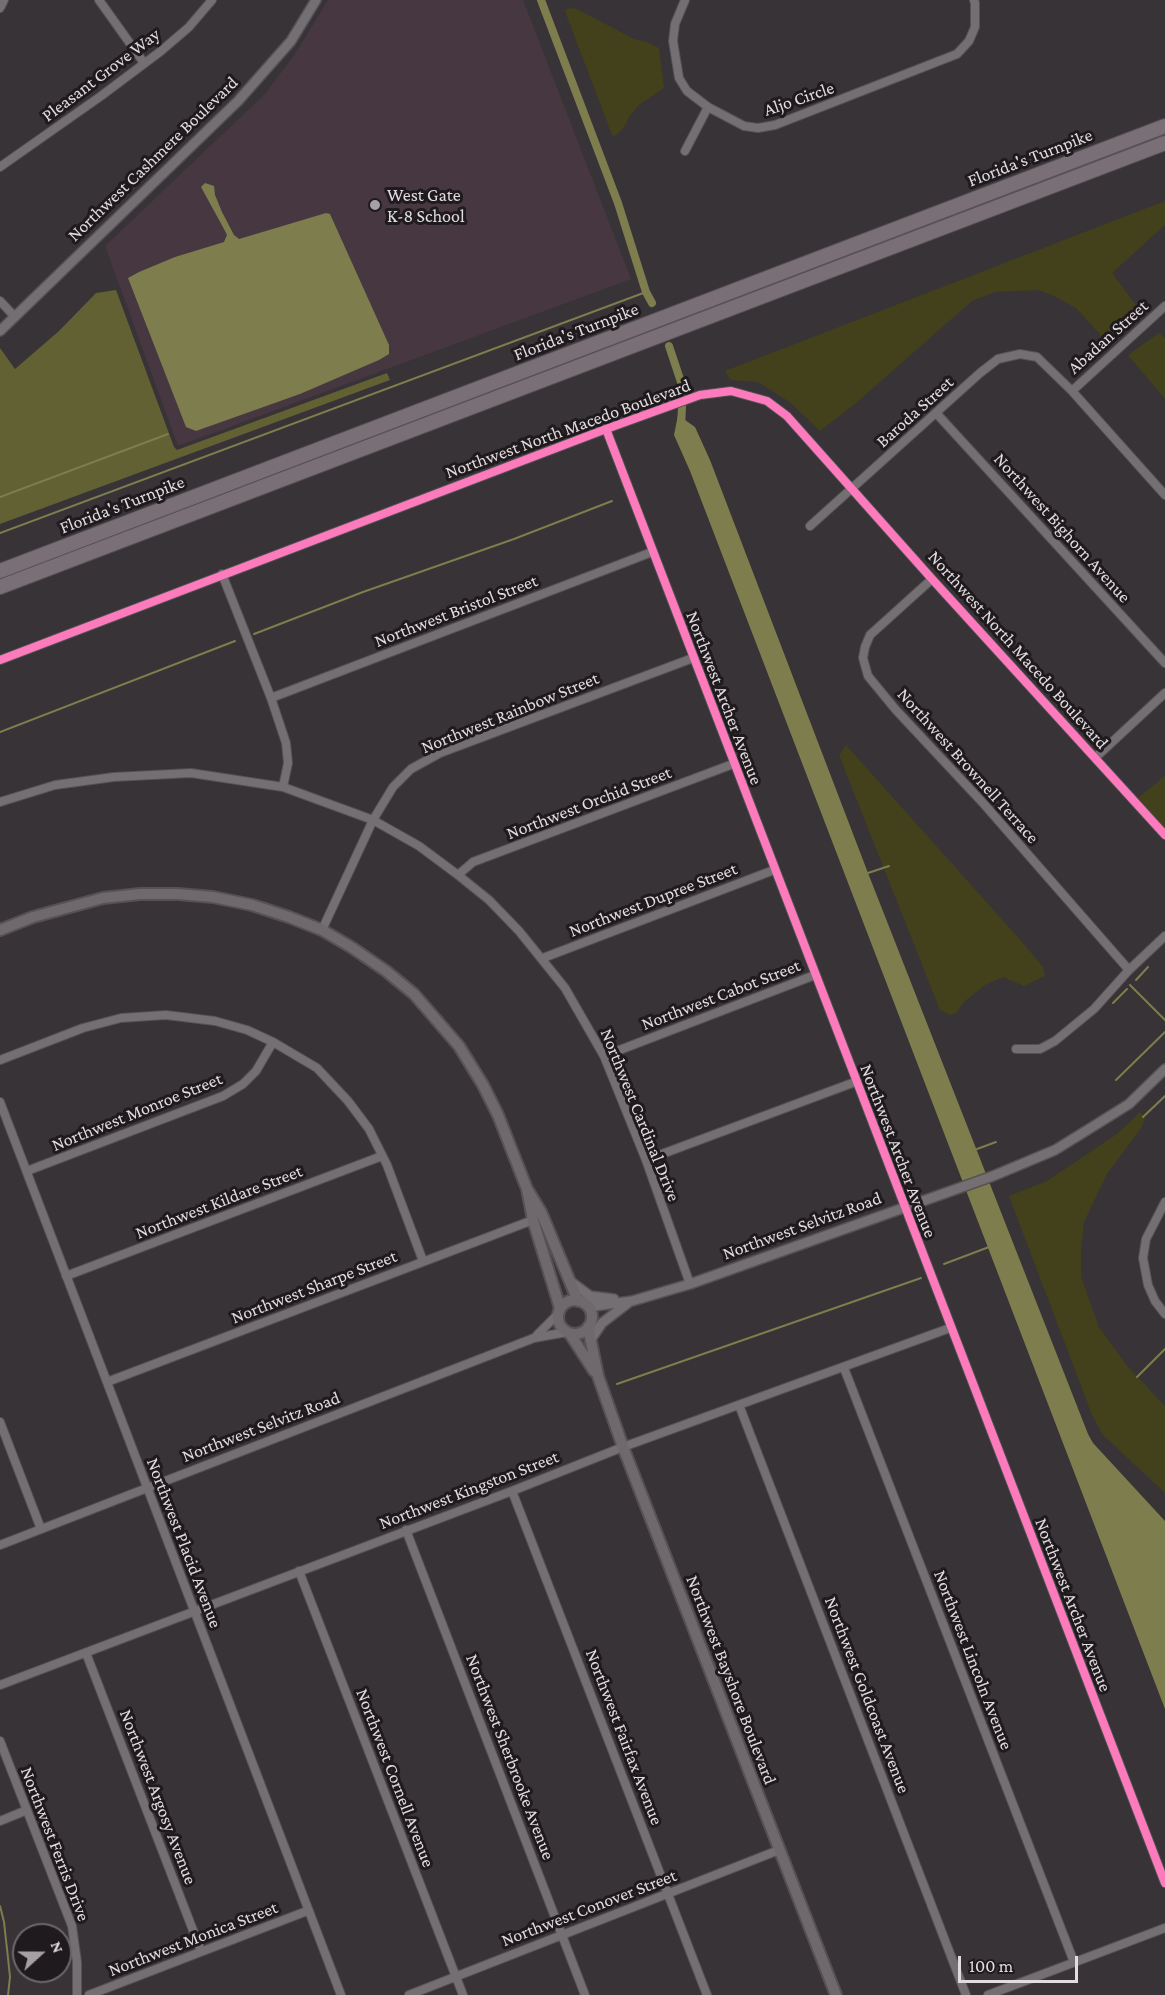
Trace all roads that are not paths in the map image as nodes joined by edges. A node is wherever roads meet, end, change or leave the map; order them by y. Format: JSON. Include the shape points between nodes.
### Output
{"nodes":[{"id":1,"x":4,"y":0,"type":"edge"},
{"id":2,"x":99,"y":0,"type":"edge"},
{"id":3,"x":212,"y":0,"type":"edge"},
{"id":4,"x":316,"y":0,"type":"edge"},
{"id":5,"x":685,"y":0,"type":"edge"},
{"id":6,"x":974,"y":0,"type":"edge"},
{"id":7,"x":0,"y":8,"type":"edge"},
{"id":8,"x":144,"y":63,"type":"junction"},
{"id":9,"x":708,"y":107,"type":"junction"},
{"id":10,"x":1165,"y":126,"type":"edge"},
{"id":11,"x":1165,"y":143,"type":"edge"},
{"id":12,"x":685,"y":151,"type":"dead end"},
{"id":13,"x":0,"y":167,"type":"edge"},
{"id":14,"x":0,"y":301,"type":"edge"},
{"id":15,"x":1165,"y":306,"type":"edge"},
{"id":16,"x":15,"y":316,"type":"junction"},
{"id":17,"x":2,"y":327,"type":"edge"},
{"id":18,"x":1072,"y":390,"type":"junction"},
{"id":19,"x":937,"y":414,"type":"junction"},
{"id":20,"x":606,"y":429,"type":"junction"},
{"id":21,"x":852,"y":489,"type":"junction"},
{"id":22,"x":1165,"y":495,"type":"edge"},
{"id":23,"x":810,"y":526,"type":"dead end"},
{"id":24,"x":652,"y":552,"type":"junction"},
{"id":25,"x":0,"y":571,"type":"edge"},
{"id":26,"x":222,"y":574,"type":"junction"},
{"id":27,"x":932,"y":579,"type":"junction"},
{"id":28,"x":0,"y":586,"type":"edge"},
{"id":29,"x":693,"y":658,"type":"junction"},
{"id":30,"x":0,"y":660,"type":"edge"},
{"id":31,"x":1165,"y":663,"type":"edge"},
{"id":32,"x":1165,"y":693,"type":"edge"},
{"id":33,"x":271,"y":698,"type":"junction"},
{"id":34,"x":1096,"y":757,"type":"junction"},
{"id":35,"x":733,"y":764,"type":"junction"},
{"id":36,"x":283,"y":787,"type":"junction"},
{"id":37,"x":0,"y":802,"type":"edge"},
{"id":38,"x":373,"y":820,"type":"junction"},
{"id":39,"x":1165,"y":835,"type":"edge"},
{"id":40,"x":774,"y":870,"type":"junction"},
{"id":41,"x":458,"y":875,"type":"junction"},
{"id":42,"x":0,"y":930,"type":"edge"},
{"id":43,"x":322,"y":930,"type":"junction"},
{"id":44,"x":1165,"y":936,"type":"edge"},
{"id":45,"x":543,"y":958,"type":"junction"},
{"id":46,"x":1129,"y":970,"type":"junction"},
{"id":47,"x":814,"y":975,"type":"junction"},
{"id":48,"x":273,"y":1042,"type":"junction"},
{"id":49,"x":1016,"y":1049,"type":"dead end"},
{"id":50,"x":604,"y":1056,"type":"junction"},
{"id":51,"x":0,"y":1060,"type":"edge"},
{"id":52,"x":1165,"y":1069,"type":"edge"},
{"id":53,"x":855,"y":1082,"type":"junction"},
{"id":54,"x":0,"y":1102,"type":"edge"},
{"id":55,"x":382,"y":1156,"type":"junction"},
{"id":56,"x":646,"y":1160,"type":"junction"},
{"id":57,"x":27,"y":1171,"type":"junction"},
{"id":58,"x":527,"y":1189,"type":"junction"},
{"id":59,"x":1165,"y":1202,"type":"edge"},
{"id":60,"x":904,"y":1207,"type":"junction"},
{"id":61,"x":532,"y":1220,"type":"junction"},
{"id":62,"x":423,"y":1261,"type":"junction"},
{"id":63,"x":66,"y":1276,"type":"junction"},
{"id":64,"x":570,"y":1281,"type":"junction"},
{"id":65,"x":690,"y":1284,"type":"junction"},
{"id":66,"x":581,"y":1302,"type":"junction"},
{"id":67,"x":629,"y":1302,"type":"junction"},
{"id":68,"x":560,"y":1310,"type":"junction"},
{"id":69,"x":1165,"y":1314,"type":"edge"},
{"id":70,"x":589,"y":1325,"type":"junction"},
{"id":71,"x":950,"y":1328,"type":"junction"},
{"id":72,"x":569,"y":1333,"type":"junction"},
{"id":73,"x":534,"y":1338,"type":"junction"},
{"id":74,"x":591,"y":1339,"type":"junction"},
{"id":75,"x":844,"y":1368,"type":"junction"},
{"id":76,"x":598,"y":1376,"type":"junction"},
{"id":77,"x":107,"y":1382,"type":"junction"},
{"id":78,"x":740,"y":1405,"type":"junction"},
{"id":79,"x":0,"y":1422,"type":"edge"},
{"id":80,"x":623,"y":1447,"type":"junction"},
{"id":81,"x":148,"y":1489,"type":"junction"},
{"id":82,"x":512,"y":1491,"type":"junction"},
{"id":83,"x":40,"y":1529,"type":"junction"},
{"id":84,"x":406,"y":1530,"type":"junction"},
{"id":85,"x":0,"y":1545,"type":"edge"},
{"id":86,"x":299,"y":1571,"type":"junction"},
{"id":87,"x":195,"y":1612,"type":"junction"},
{"id":88,"x":86,"y":1653,"type":"junction"},
{"id":89,"x":0,"y":1685,"type":"edge"},
{"id":90,"x":0,"y":1741,"type":"edge"},
{"id":91,"x":27,"y":1810,"type":"junction"},
{"id":92,"x":0,"y":1821,"type":"edge"},
{"id":93,"x":779,"y":1850,"type":"junction"},
{"id":94,"x":1165,"y":1883,"type":"edge"},
{"id":95,"x":668,"y":1893,"type":"junction"},
{"id":96,"x":307,"y":1911,"type":"junction"},
{"id":97,"x":1165,"y":1928,"type":"edge"},
{"id":98,"x":562,"y":1934,"type":"junction"},
{"id":99,"x":201,"y":1951,"type":"junction"},
{"id":100,"x":1074,"y":1962,"type":"junction"},
{"id":101,"x":456,"y":1976,"type":"junction"},
{"id":102,"x":77,"y":1995,"type":"edge"},
{"id":103,"x":89,"y":1995,"type":"edge"},
{"id":104,"x":341,"y":1995,"type":"edge"},
{"id":105,"x":409,"y":1995,"type":"edge"},
{"id":106,"x":464,"y":1995,"type":"edge"},
{"id":107,"x":585,"y":1995,"type":"edge"},
{"id":108,"x":707,"y":1995,"type":"edge"},
{"id":109,"x":836,"y":1995,"type":"edge"},
{"id":110,"x":966,"y":1995,"type":"edge"},
{"id":111,"x":988,"y":1995,"type":"edge"}],
"edges":[{"from":1,"to":7,"type":"street"},
{"from":2,"to":8,"type":"street"},
{"from":3,"to":8,"type":"street","name":"Pleasant Grove Way","via":[[189,27]]},
{"from":4,"to":16,"type":"street","name":"Northwest Cashmere Boulevard","via":[[291,41],[238,101]]},
{"from":5,"to":9,"type":"street","name":"Aljo Circle","via":[[673,41],[679,78],[687,92]]},
{"from":6,"to":9,"type":"street","name":"Aljo Circle","via":[[975,27],[969,41],[957,54],[942,61],[767,127],[744,126]]},
{"from":8,"to":13,"type":"street","name":"Pleasant Grove Way"},
{"from":9,"to":12,"type":"street"},
{"from":10,"to":25,"type":"highway","name":"Florida's Turnpike"},
{"from":11,"to":28,"type":"highway","name":"Florida's Turnpike"},
{"from":14,"to":16,"type":"street"},
{"from":15,"to":18,"type":"street","name":"Abadan Street"},
{"from":16,"to":17,"type":"street","name":"Northwest Cashmere Boulevard"},
{"from":18,"to":19,"type":"street","name":"Baroda Street","via":[[1037,357],[1020,354],[998,359]]},
{"from":18,"to":22,"type":"street"},
{"from":19,"to":21,"type":"street","name":"Baroda Street"},
{"from":19,"to":31,"type":"street","name":"Northwest Bighorn Avenue"},
{"from":20,"to":21,"type":"street","name":"Northwest North Macedo Boulevard","via":[[700,395],[731,391],[767,401],[787,416]]},
{"from":20,"to":24,"type":"street","name":"Northwest Archer Avenue"},
{"from":20,"to":26,"type":"street","name":"Northwest North Macedo Boulevard"},
{"from":21,"to":23,"type":"street","name":"Baroda Street"},
{"from":21,"to":27,"type":"street","name":"Northwest North Macedo Boulevard"},
{"from":24,"to":29,"type":"street","name":"Northwest Archer Avenue"},
{"from":24,"to":33,"type":"street","name":"Northwest Bristol Street"},
{"from":26,"to":30,"type":"street","name":"Northwest North Macedo Boulevard"},
{"from":26,"to":33,"type":"street"},
{"from":27,"to":34,"type":"street","name":"Northwest North Macedo Boulevard"},
{"from":27,"to":46,"type":"street","name":"Northwest Brownell Terrace","via":[[870,635],[863,658],[868,675]]},
{"from":29,"to":35,"type":"street","name":"Northwest Archer Avenue"},
{"from":29,"to":38,"type":"street","name":"Northwest Rainbow Street","via":[[440,753],[411,769],[393,787]]},
{"from":32,"to":34,"type":"street"},
{"from":33,"to":36,"type":"street","via":[[286,743],[288,763]]},
{"from":34,"to":39,"type":"street","name":"Northwest North Macedo Boulevard"},
{"from":35,"to":40,"type":"street","name":"Northwest Archer Avenue"},
{"from":35,"to":41,"type":"street","name":"Northwest Orchid Street","via":[[473,862]]},
{"from":36,"to":37,"type":"street","name":"Northwest Cardinal Drive","via":[[191,773],[114,777],[55,785]]},
{"from":36,"to":38,"type":"street","name":"Northwest Cardinal Drive"},
{"from":38,"to":41,"type":"street","name":"Northwest Cardinal Drive","via":[[419,846]]},
{"from":38,"to":43,"type":"street","name":"Northwest Rainbow Street"},
{"from":40,"to":45,"type":"street","name":"Northwest Dupree Street"},
{"from":40,"to":47,"type":"street","name":"Northwest Archer Avenue"},
{"from":41,"to":45,"type":"street","name":"Northwest Cardinal Drive","via":[[489,900]]},
{"from":42,"to":43,"type":"main road","via":[[103,898],[159,894],[213,897],[252,905]]},
{"from":43,"to":58,"type":"main road","via":[[414,994],[459,1046],[498,1115]]},
{"from":44,"to":46,"type":"street"},
{"from":45,"to":50,"type":"street","name":"Northwest Cardinal Drive","via":[[566,988]]},
{"from":46,"to":49,"type":"street","via":[[1094,1009],[1055,1041],[1041,1049]]},
{"from":47,"to":50,"type":"street","name":"Northwest Cabot Street"},
{"from":47,"to":53,"type":"street","name":"Northwest Archer Avenue"},
{"from":48,"to":51,"type":"street","via":[[215,1021],[166,1015],[121,1018],[83,1028]]},
{"from":48,"to":55,"type":"street","via":[[317,1068],[369,1129]]},
{"from":48,"to":57,"type":"street","name":"Northwest Monroe Street","via":[[256,1071],[223,1096]]},
{"from":50,"to":56,"type":"street","name":"Northwest Cardinal Drive"},
{"from":52,"to":60,"type":"street","name":"Northwest Selvitz Road","via":[[1129,1104],[1055,1150]]},
{"from":53,"to":56,"type":"street"},
{"from":53,"to":60,"type":"street","name":"Northwest Archer Avenue"},
{"from":54,"to":57,"type":"street","name":"Northwest Placid Avenue"},
{"from":55,"to":62,"type":"street"},
{"from":55,"to":63,"type":"street","name":"Northwest Kildare Street"},
{"from":56,"to":65,"type":"street","name":"Northwest Cardinal Drive"},
{"from":57,"to":63,"type":"street","name":"Northwest Placid Avenue"},
{"from":58,"to":61,"type":"main road"},
{"from":58,"to":64,"type":"main road"},
{"from":59,"to":69,"type":"street","via":[[1146,1239],[1143,1258],[1148,1285]]},
{"from":60,"to":65,"type":"street","name":"Northwest Selvitz Road"},
{"from":60,"to":71,"type":"street","name":"Northwest Archer Avenue"},
{"from":61,"to":62,"type":"street","name":"Northwest Sharpe Street"},
{"from":61,"to":68,"type":"main road"},
{"from":62,"to":77,"type":"street","name":"Northwest Sharpe Street"},
{"from":63,"to":77,"type":"street","name":"Northwest Placid Avenue"},
{"from":64,"to":66,"type":"main road"},
{"from":64,"to":67,"type":"street","via":[[590,1296]]},
{"from":65,"to":67,"type":"street","name":"Northwest Selvitz Road"},
{"from":66,"to":67,"type":"street","name":"Northwest Selvitz Road","via":[[595,1306]]},
{"from":66,"to":68,"type":"main road","via":[[567,1302]]},
{"from":66,"to":70,"type":"main road","via":[[591,1315]]},
{"from":67,"to":70,"type":"street","name":"Northwest Selvitz Road"},
{"from":67,"to":74,"type":"street","via":[[602,1323]]},
{"from":68,"to":72,"type":"main road","via":[[558,1322]]},
{"from":68,"to":73,"type":"street","name":"Northwest Selvitz Road"},
{"from":70,"to":72,"type":"main road","via":[[580,1333]]},
{"from":70,"to":74,"type":"main road","name":"Northwest Bayshore Boulevard"},
{"from":71,"to":75,"type":"street","name":"Northwest Kingston Street"},
{"from":71,"to":94,"type":"street","name":"Northwest Archer Avenue"},
{"from":72,"to":73,"type":"street","name":"Northwest Selvitz Road"},
{"from":72,"to":76,"type":"main road","name":"Northwest Bayshore Boulevard"},
{"from":73,"to":81,"type":"street","name":"Northwest Selvitz Road"},
{"from":74,"to":76,"type":"main road","name":"Northwest Bayshore Boulevard"},
{"from":75,"to":78,"type":"street","name":"Northwest Kingston Street"},
{"from":75,"to":100,"type":"street","name":"Northwest Lincoln Avenue"},
{"from":76,"to":80,"type":"main road","name":"Northwest Bayshore Boulevard"},
{"from":77,"to":81,"type":"street","name":"Northwest Placid Avenue"},
{"from":78,"to":80,"type":"street","name":"Northwest Kingston Street"},
{"from":78,"to":110,"type":"street","name":"Northwest Goldcoast Avenue"},
{"from":79,"to":83,"type":"street"},
{"from":80,"to":82,"type":"street","name":"Northwest Kingston Street"},
{"from":80,"to":93,"type":"main road","name":"Northwest Bayshore Boulevard"},
{"from":81,"to":83,"type":"street","name":"Northwest Selvitz Road"},
{"from":81,"to":87,"type":"street","name":"Northwest Placid Avenue"},
{"from":82,"to":84,"type":"street","name":"Northwest Kingston Street"},
{"from":82,"to":95,"type":"street","name":"Northwest Fairfax Avenue"},
{"from":83,"to":85,"type":"street","name":"Northwest Selvitz Road"},
{"from":84,"to":86,"type":"street","name":"Northwest Kingston Street"},
{"from":84,"to":98,"type":"street","name":"Northwest Sherbrooke Avenue"},
{"from":86,"to":87,"type":"street","name":"Northwest Kingston Street"},
{"from":86,"to":101,"type":"street","name":"Northwest Cornell Avenue"},
{"from":87,"to":88,"type":"street","name":"Northwest Kingston Street"},
{"from":87,"to":96,"type":"street","name":"Northwest Placid Avenue"},
{"from":88,"to":89,"type":"street","name":"Northwest Kingston Street"},
{"from":88,"to":99,"type":"street","name":"Northwest Argosy Avenue"},
{"from":90,"to":91,"type":"street","name":"Northwest Ferris Drive"},
{"from":91,"to":92,"type":"street"},
{"from":91,"to":102,"type":"street","name":"Northwest Ferris Drive","via":[[72,1926]]},
{"from":93,"to":95,"type":"street","name":"Northwest Conover Street"},
{"from":93,"to":109,"type":"main road","name":"Northwest Bayshore Boulevard"},
{"from":95,"to":98,"type":"street","name":"Northwest Conover Street"},
{"from":95,"to":108,"type":"street","name":"Northwest Fairfax Avenue"},
{"from":96,"to":99,"type":"street","name":"Northwest Monica Street"},
{"from":96,"to":104,"type":"street","name":"Northwest Placid Avenue"},
{"from":97,"to":100,"type":"street"},
{"from":98,"to":101,"type":"street","name":"Northwest Conover Street"},
{"from":98,"to":107,"type":"street","name":"Northwest Sherbrooke Avenue"},
{"from":99,"to":103,"type":"street","name":"Northwest Monica Street"},
{"from":100,"to":111,"type":"street"},
{"from":101,"to":105,"type":"street","name":"Northwest Conover Street"},
{"from":101,"to":106,"type":"street","name":"Northwest Cornell Avenue"}]}
